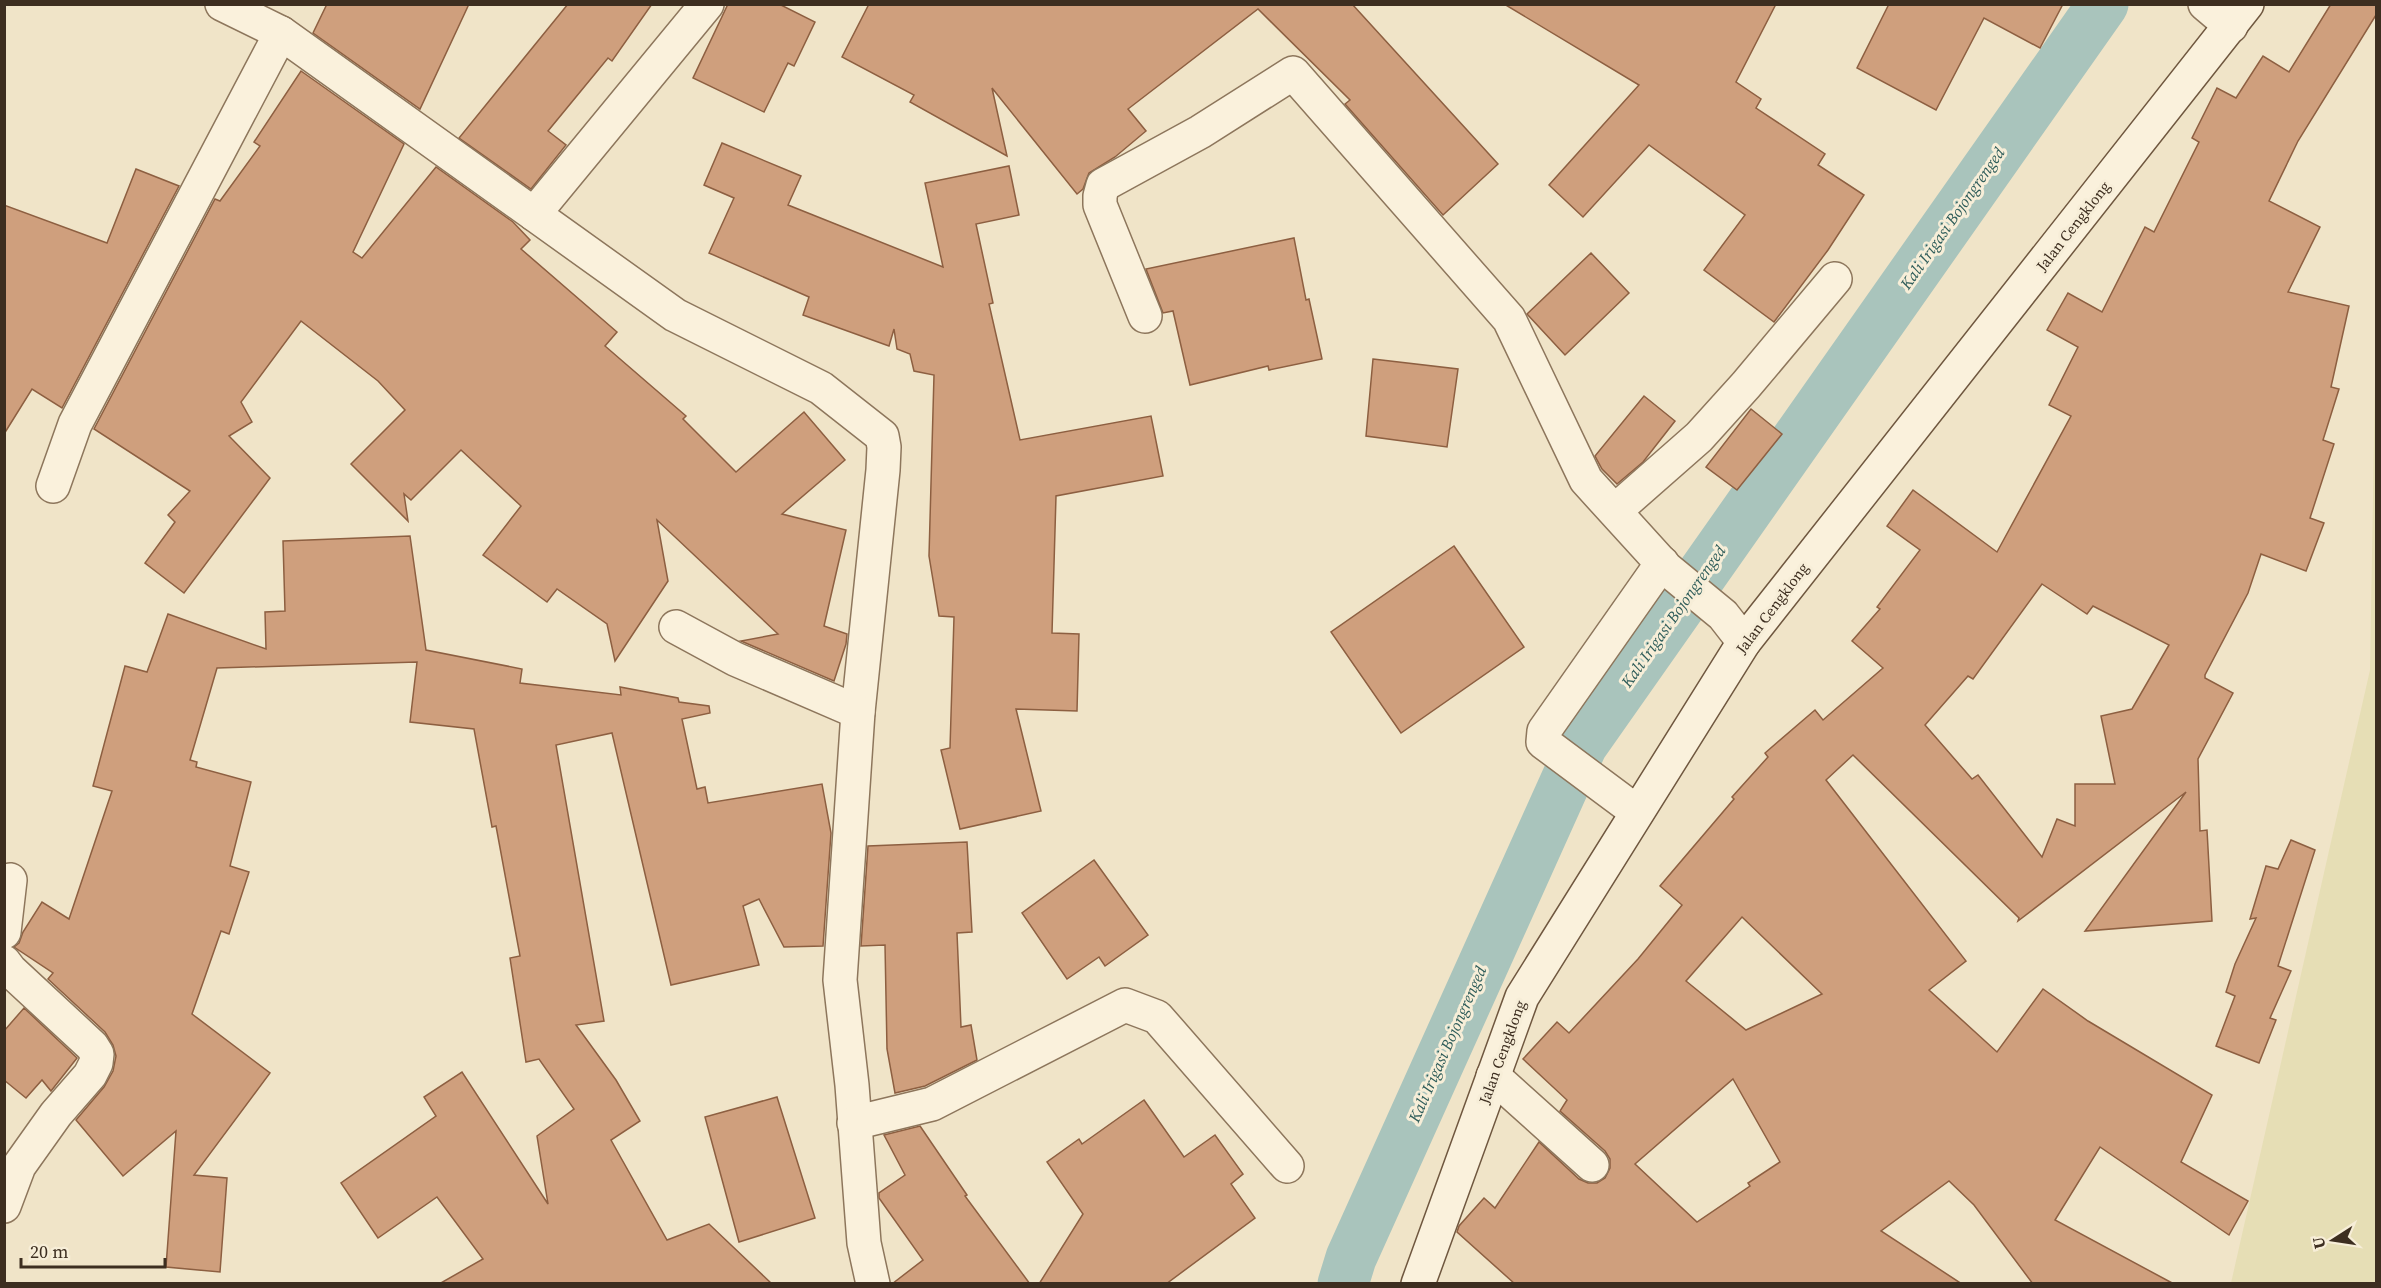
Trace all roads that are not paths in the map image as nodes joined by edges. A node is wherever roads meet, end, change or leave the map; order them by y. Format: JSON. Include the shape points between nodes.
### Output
{"nodes":[{"id":1,"x":222,"y":4,"type":"edge"},
{"id":2,"x":707,"y":4,"type":"edge"},
{"id":3,"x":2224,"y":11,"type":"edge"},
{"id":4,"x":280,"y":33,"type":"junction"},
{"id":5,"x":534,"y":214,"type":"junction"},
{"id":6,"x":1835,"y":279,"type":"dead end"},
{"id":7,"x":1145,"y":316,"type":"dead end"},
{"id":8,"x":53,"y":486,"type":"dead end"},
{"id":9,"x":1616,"y":510,"type":"junction"},
{"id":10,"x":1665,"y":566,"type":"junction"},
{"id":11,"x":676,"y":627,"type":"dead end"},
{"id":12,"x":1744,"y":642,"type":"junction"},
{"id":13,"x":858,"y":712,"type":"junction"},
{"id":14,"x":1638,"y":813,"type":"junction"},
{"id":15,"x":10,"y":880,"type":"dead end"},
{"id":16,"x":4,"y":932,"type":"edge"},
{"id":17,"x":4,"y":962,"type":"edge"},
{"id":18,"x":1493,"y":1076,"type":"junction"},
{"id":19,"x":854,"y":1122,"type":"junction"},
{"id":20,"x":1592,"y":1165,"type":"dead end"},
{"id":21,"x":1287,"y":1166,"type":"dead end"},
{"id":22,"x":4,"y":1206,"type":"edge"},
{"id":23,"x":873,"y":1284,"type":"edge"},
{"id":24,"x":1418,"y":1284,"type":"edge"}],
"edges":[{"from":1,"to":4,"type":"street"},
{"from":2,"to":5,"type":"street"},
{"from":3,"to":12,"type":"street","name":"Jalan Cengklong"},
{"from":4,"to":5,"type":"street"},
{"from":4,"to":8,"type":"street","via":[[75,424]]},
{"from":5,"to":13,"type":"street","via":[[675,315],[821,388],[882,436],[883,470]]},
{"from":6,"to":9,"type":"street","via":[[1699,437]]},
{"from":7,"to":9,"type":"street","via":[[1100,205],[1103,185],[1200,132],[1293,73],[1509,320],[1586,480]]},
{"from":9,"to":10,"type":"street"},
{"from":10,"to":12,"type":"street","via":[[1723,615]]},
{"from":10,"to":14,"type":"street","via":[[1544,731],[1543,742]]},
{"from":11,"to":13,"type":"street","via":[[735,659]]},
{"from":12,"to":14,"type":"street","name":"Jalan Cengklong"},
{"from":13,"to":19,"type":"street","via":[[840,980]]},
{"from":14,"to":18,"type":"street","name":"Jalan Cengklong","via":[[1522,997]]},
{"from":15,"to":16,"type":"street"},
{"from":17,"to":22,"type":"street","via":[[97,1054],[90,1075],[19,1166]]},
{"from":18,"to":20,"type":"street"},
{"from":18,"to":24,"type":"street","name":"Jalan Cengklong"},
{"from":19,"to":21,"type":"street","via":[[932,1104],[1125,1005],[1157,1017]]},
{"from":19,"to":23,"type":"street","via":[[864,1243]]}]}
